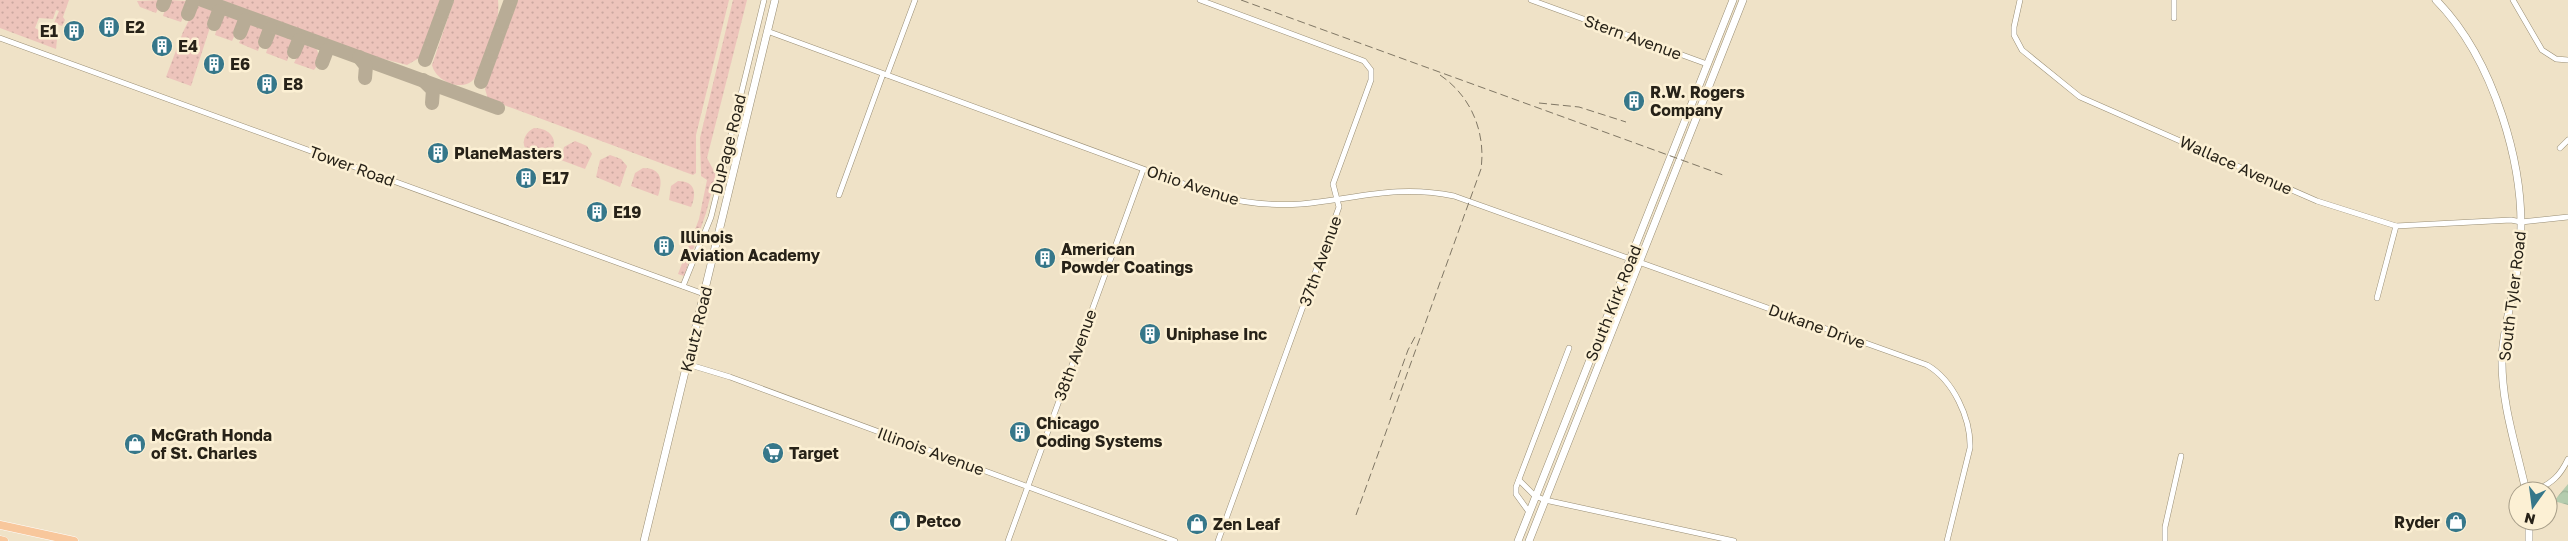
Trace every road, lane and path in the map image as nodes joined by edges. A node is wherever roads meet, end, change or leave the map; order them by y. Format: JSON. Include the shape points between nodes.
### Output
{"nodes":[{"id":1,"x":764,"y":0,"type":"edge"},
{"id":2,"x":775,"y":0,"type":"edge"},
{"id":3,"x":915,"y":0,"type":"edge"},
{"id":4,"x":1200,"y":0,"type":"edge"},
{"id":5,"x":1531,"y":0,"type":"edge"},
{"id":6,"x":1733,"y":0,"type":"edge"},
{"id":7,"x":1743,"y":0,"type":"edge"},
{"id":8,"x":2020,"y":0,"type":"edge"},
{"id":9,"x":2174,"y":0,"type":"edge"},
{"id":10,"x":2436,"y":0,"type":"edge"},
{"id":11,"x":2513,"y":0,"type":"edge"},
{"id":12,"x":2174,"y":18,"type":"dead end"},
{"id":13,"x":767,"y":32,"type":"junction"},
{"id":14,"x":0,"y":38,"type":"edge"},
{"id":15,"x":2568,"y":60,"type":"edge"},
{"id":16,"x":1707,"y":64,"type":"junction"},
{"id":17,"x":885,"y":75,"type":"junction"},
{"id":18,"x":2568,"y":140,"type":"edge"},
{"id":19,"x":2560,"y":148,"type":"dead end"},
{"id":20,"x":1143,"y":170,"type":"junction"},
{"id":21,"x":838,"y":195,"type":"dead end"},
{"id":22,"x":1338,"y":198,"type":"junction"},
{"id":23,"x":2568,"y":217,"type":"edge"},
{"id":24,"x":2521,"y":222,"type":"junction"},
{"id":25,"x":2396,"y":226,"type":"junction"},
{"id":26,"x":1630,"y":258,"type":"junction"},
{"id":27,"x":1640,"y":261,"type":"junction"},
{"id":28,"x":683,"y":286,"type":"junction"},
{"id":29,"x":704,"y":294,"type":"junction"},
{"id":30,"x":2377,"y":298,"type":"dead end"},
{"id":31,"x":1569,"y":348,"type":"dead end"},
{"id":32,"x":687,"y":364,"type":"junction"},
{"id":33,"x":2181,"y":456,"type":"dead end"},
{"id":34,"x":2568,"y":459,"type":"edge"},
{"id":35,"x":1519,"y":480,"type":"junction"},
{"id":36,"x":2524,"y":481,"type":"edge"},
{"id":37,"x":2554,"y":481,"type":"edge"},
{"id":38,"x":1027,"y":487,"type":"junction"},
{"id":39,"x":1536,"y":496,"type":"junction"},
{"id":40,"x":1545,"y":500,"type":"junction"},
{"id":41,"x":1529,"y":512,"type":"junction"},
{"id":42,"x":0,"y":525,"type":"edge"},
{"id":43,"x":74,"y":541,"type":"edge"},
{"id":44,"x":644,"y":541,"type":"edge"},
{"id":45,"x":1008,"y":541,"type":"edge"},
{"id":46,"x":1175,"y":541,"type":"edge"},
{"id":47,"x":1218,"y":541,"type":"edge"},
{"id":48,"x":1518,"y":541,"type":"edge"},
{"id":49,"x":1529,"y":541,"type":"edge"},
{"id":50,"x":1734,"y":541,"type":"edge"},
{"id":51,"x":1947,"y":541,"type":"edge"},
{"id":52,"x":2165,"y":541,"type":"edge"}],
"edges":[{"from":1,"to":28,"type":"street","name":"DuPage Road","via":[[711,217]]},
{"from":2,"to":13,"type":"main road","name":"Kautz Road"},
{"from":3,"to":17,"type":"street"},
{"from":4,"to":22,"type":"street","name":"37th Avenue","via":[[1364,61],[1371,70],[1371,80],[1333,184]]},
{"from":5,"to":16,"type":"street","name":"Stern Avenue"},
{"from":6,"to":16,"type":"main road","name":"South Kirk Road"},
{"from":7,"to":27,"type":"main road","name":"South Kirk Road"},
{"from":8,"to":25,"type":"street","name":"Wallace Avenue","via":[[2014,35],[2022,50],[2080,96],[2317,200]]},
{"from":9,"to":12,"type":"street"},
{"from":10,"to":24,"type":"main road","name":"South Tyler Road","via":[[2464,33],[2493,90],[2516,169]]},
{"from":11,"to":15,"type":"street","via":[[2542,50],[2556,59]]},
{"from":13,"to":17,"type":"street","name":"Ohio Avenue"},
{"from":13,"to":29,"type":"main road","name":"Kautz Road"},
{"from":14,"to":28,"type":"street","name":"Tower Road"},
{"from":16,"to":26,"type":"main road","name":"South Kirk Road"},
{"from":17,"to":20,"type":"street","name":"Ohio Avenue"},
{"from":17,"to":21,"type":"street"},
{"from":18,"to":19,"type":"street"},
{"from":20,"to":22,"type":"street","name":"Ohio Avenue","via":[[1243,202],[1283,205]]},
{"from":20,"to":38,"type":"street","name":"38th Avenue"},
{"from":22,"to":26,"type":"street","name":"Ohio Avenue","via":[[1393,191],[1454,196]]},
{"from":22,"to":47,"type":"street","name":"37th Avenue","via":[[1339,207]]},
{"from":23,"to":24,"type":"street","name":"Wallace Avenue"},
{"from":24,"to":25,"type":"street","name":"Wallace Avenue"},
{"from":24,"to":36,"type":"main road","name":"South Tyler Road","via":[[2520,251],[2502,357],[2504,397]]},
{"from":25,"to":30,"type":"street"},
{"from":26,"to":27,"type":"street","name":"Dukane Drive"},
{"from":26,"to":39,"type":"main road","name":"South Kirk Road"},
{"from":27,"to":40,"type":"main road","name":"South Kirk Road"},
{"from":27,"to":51,"type":"street","name":"Dukane Drive","via":[[1927,365],[1940,374],[1965,416],[1970,433],[1970,448]]},
{"from":28,"to":29,"type":"street","name":"Tower Road"},
{"from":29,"to":32,"type":"main road","name":"Kautz Road"},
{"from":31,"to":35,"type":"street"},
{"from":32,"to":38,"type":"street","name":"Illinois Avenue"},
{"from":32,"to":44,"type":"main road","name":"Kautz Road"},
{"from":33,"to":52,"type":"street","via":[[2165,527]]},
{"from":34,"to":37,"type":"street"},
{"from":35,"to":39,"type":"street"},
{"from":35,"to":41,"type":"street","via":[[1516,494]]},
{"from":38,"to":45,"type":"street","name":"38th Avenue"},
{"from":38,"to":46,"type":"street","name":"Illinois Avenue"},
{"from":39,"to":40,"type":"street"},
{"from":39,"to":41,"type":"main road","name":"South Kirk Road"},
{"from":40,"to":49,"type":"main road","name":"South Kirk Road"},
{"from":40,"to":50,"type":"street"},
{"from":41,"to":48,"type":"main road","name":"South Kirk Road"},
{"from":42,"to":43,"type":"main road"}]}
